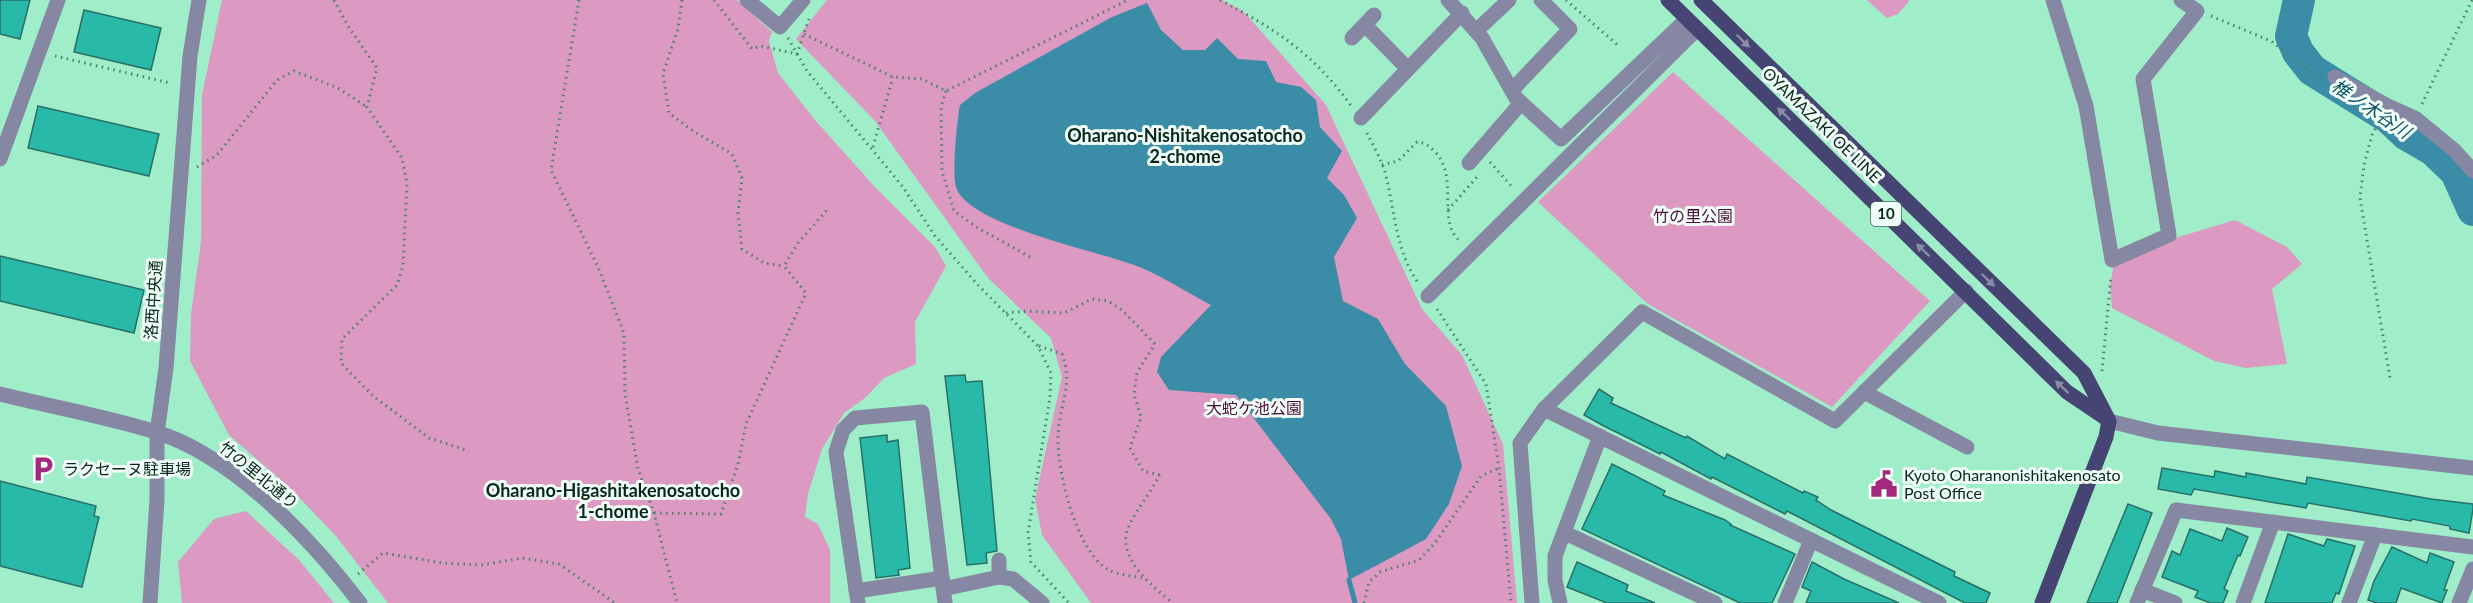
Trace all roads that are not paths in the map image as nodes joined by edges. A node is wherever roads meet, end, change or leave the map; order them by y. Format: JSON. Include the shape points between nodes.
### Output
{"nodes":[{"id":1,"x":58,"y":0,"type":"edge"},
{"id":2,"x":199,"y":0,"type":"edge"},
{"id":3,"x":747,"y":0,"type":"edge"},
{"id":4,"x":803,"y":0,"type":"edge"},
{"id":5,"x":1448,"y":0,"type":"edge"},
{"id":6,"x":1509,"y":0,"type":"edge"},
{"id":7,"x":1541,"y":0,"type":"edge"},
{"id":8,"x":1668,"y":0,"type":"edge"},
{"id":9,"x":1701,"y":0,"type":"edge"},
{"id":10,"x":2053,"y":0,"type":"edge"},
{"id":11,"x":2181,"y":0,"type":"edge"},
{"id":12,"x":1461,"y":13,"type":"junction"},
{"id":13,"x":1692,"y":24,"type":"junction"},
{"id":14,"x":1476,"y":31,"type":"junction"},
{"id":15,"x":1352,"y":38,"type":"dead end"},
{"id":16,"x":1408,"y":69,"type":"junction"},
{"id":17,"x":2335,"y":77,"type":"road end"},
{"id":18,"x":1517,"y":97,"type":"junction"},
{"id":19,"x":1361,"y":118,"type":"road end"},
{"id":20,"x":0,"y":159,"type":"edge"},
{"id":21,"x":1474,"y":169,"type":"road end"},
{"id":22,"x":2473,"y":171,"type":"edge"},
{"id":23,"x":1966,"y":291,"type":"junction"},
{"id":24,"x":1428,"y":297,"type":"road end"},
{"id":25,"x":1864,"y":392,"type":"junction"},
{"id":26,"x":0,"y":394,"type":"edge"},
{"id":27,"x":1544,"y":409,"type":"junction"},
{"id":28,"x":2109,"y":421,"type":"junction"},
{"id":29,"x":157,"y":433,"type":"junction"},
{"id":30,"x":1600,"y":436,"type":"junction"},
{"id":31,"x":1968,"y":447,"type":"dead end"},
{"id":32,"x":2473,"y":468,"type":"edge"},
{"id":33,"x":2273,"y":522,"type":"junction"},
{"id":34,"x":1565,"y":533,"type":"junction"},
{"id":35,"x":2375,"y":535,"type":"junction"},
{"id":36,"x":1811,"y":540,"type":"junction"},
{"id":37,"x":2473,"y":548,"type":"edge"},
{"id":38,"x":999,"y":560,"type":"dead end"},
{"id":39,"x":2473,"y":569,"type":"edge"},
{"id":40,"x":999,"y":578,"type":"junction"},
{"id":41,"x":943,"y":590,"type":"edge"},
{"id":42,"x":857,"y":597,"type":"edge"},
{"id":43,"x":2140,"y":597,"type":"edge"},
{"id":44,"x":150,"y":603,"type":"edge"},
{"id":45,"x":360,"y":603,"type":"edge"},
{"id":46,"x":1042,"y":603,"type":"edge"},
{"id":47,"x":1532,"y":603,"type":"edge"},
{"id":48,"x":1560,"y":603,"type":"edge"},
{"id":49,"x":1715,"y":603,"type":"edge"},
{"id":50,"x":1785,"y":603,"type":"edge"},
{"id":51,"x":1939,"y":603,"type":"edge"},
{"id":52,"x":2042,"y":603,"type":"edge"},
{"id":53,"x":2175,"y":603,"type":"edge"},
{"id":54,"x":2243,"y":603,"type":"edge"},
{"id":55,"x":2349,"y":603,"type":"edge"},
{"id":56,"x":2459,"y":603,"type":"edge"}],
"edges":[{"from":1,"to":20,"type":"street"},
{"from":2,"to":29,"type":"street","name":"洛西中央通","via":[[190,56],[166,368]]},
{"from":3,"to":4,"type":"street","via":[[780,27]]},
{"from":5,"to":12,"type":"street"},
{"from":6,"to":14,"type":"street"},
{"from":7,"to":18,"type":"street","via":[[1570,29]]},
{"from":8,"to":13,"type":"main road","name":"OYAMAZAKI OE LINE","number":"10"},
{"from":9,"to":28,"type":"main road","name":"OYAMAZAKI OE LINE","number":"10","one_way":true,"via":[[2084,374]]},
{"from":10,"to":11,"type":"street","via":[[2086,106],[2112,260],[2169,235],[2143,79],[2197,10]]},
{"from":12,"to":14,"type":"street"},
{"from":12,"to":16,"type":"street"},
{"from":13,"to":18,"type":"street","via":[[1561,139]]},
{"from":23,"to":13,"type":"main road","name":"OYAMAZAKI OE LINE","number":"10","one_way":true},
{"from":13,"to":24,"type":"street"},
{"from":14,"to":18,"type":"street"},
{"from":15,"to":16,"type":"street","via":[[1370,20]]},
{"from":16,"to":19,"type":"street"},
{"from":17,"to":22,"type":"street","via":[[2415,118]]},
{"from":18,"to":21,"type":"street","via":[[1480,150]]},
{"from":23,"to":25,"type":"street"},
{"from":28,"to":23,"type":"main road","name":"OYAMAZAKI OE LINE","number":"10","one_way":true,"via":[[2067,392]]},
{"from":25,"to":27,"type":"street","via":[[1835,421],[1642,312]]},
{"from":25,"to":31,"type":"street"},
{"from":26,"to":29,"type":"street","name":"竹の里北通り"},
{"from":27,"to":30,"type":"street"},
{"from":27,"to":47,"type":"street","via":[[1520,443]]},
{"from":28,"to":32,"type":"street","via":[[2158,433]]},
{"from":28,"to":52,"type":"main road"},
{"from":29,"to":44,"type":"street","name":"洛西中央通"},
{"from":29,"to":45,"type":"street","name":"竹の里北通り","via":[[205,454],[272,505],[333,568]]},
{"from":30,"to":34,"type":"street"},
{"from":30,"to":36,"type":"street"},
{"from":33,"to":35,"type":"street"},
{"from":33,"to":43,"type":"street","via":[[2176,510]]},
{"from":33,"to":54,"type":"street"},
{"from":34,"to":48,"type":"street","via":[[1555,556]]},
{"from":34,"to":49,"type":"street"},
{"from":35,"to":37,"type":"street"},
{"from":35,"to":55,"type":"street"},
{"from":36,"to":50,"type":"street"},
{"from":36,"to":51,"type":"street"},
{"from":38,"to":40,"type":"street"},
{"from":39,"to":56,"type":"street"},
{"from":40,"to":41,"type":"street"},
{"from":40,"to":46,"type":"street","via":[[1013,579]]},
{"from":41,"to":42,"type":"street"},
{"from":41,"to":42,"type":"street","via":[[922,412],[855,418],[843,430],[837,452]]},
{"from":43,"to":53,"type":"street"}]}
